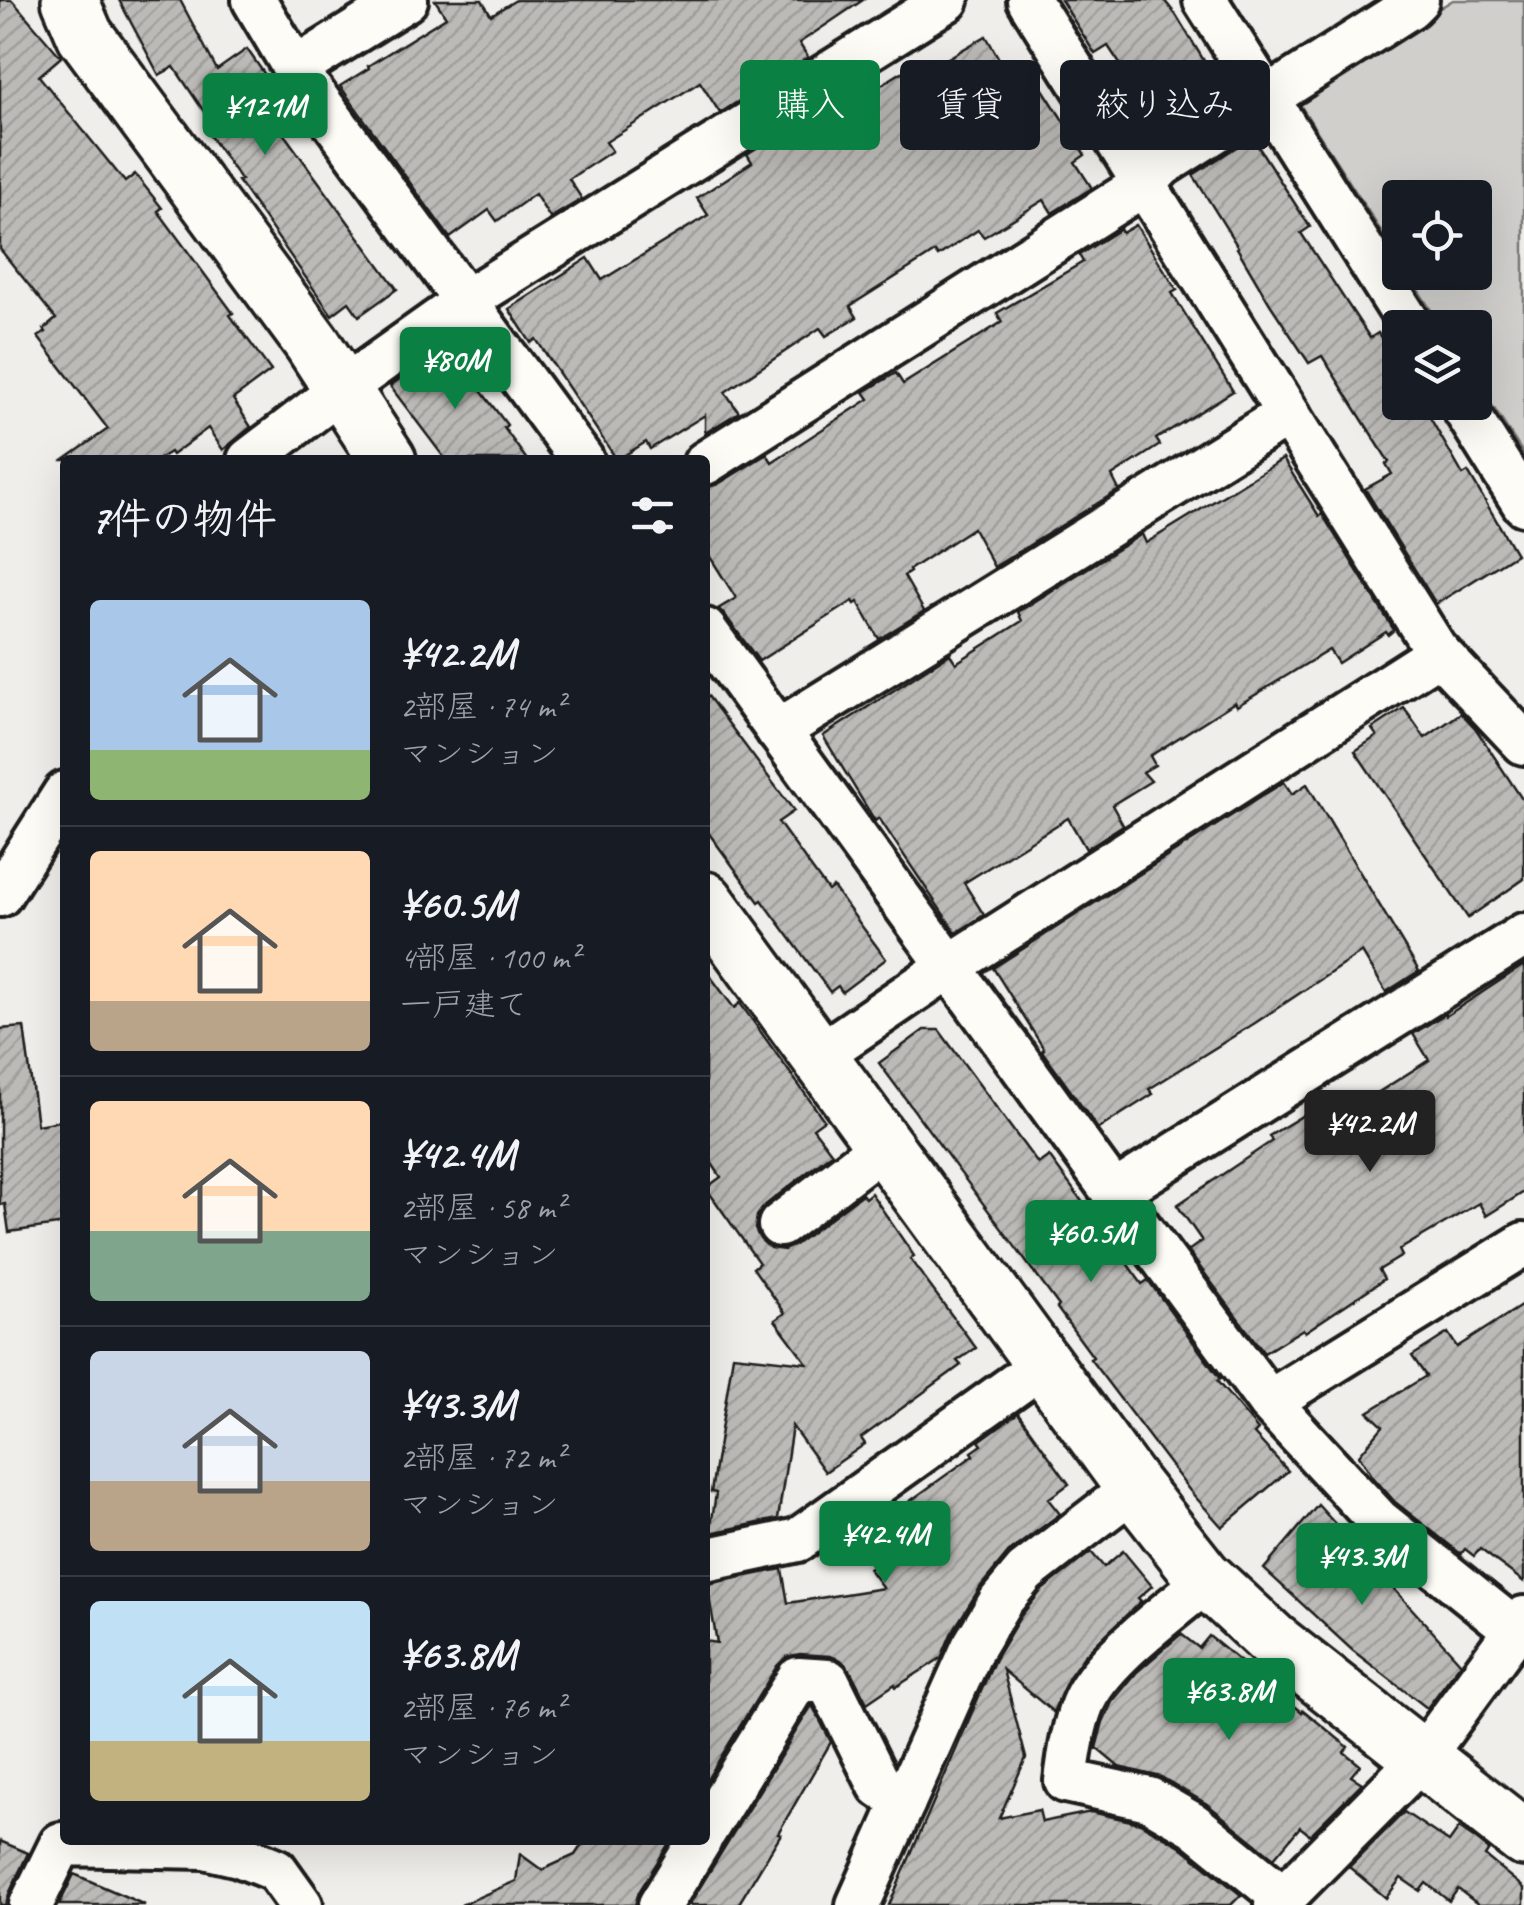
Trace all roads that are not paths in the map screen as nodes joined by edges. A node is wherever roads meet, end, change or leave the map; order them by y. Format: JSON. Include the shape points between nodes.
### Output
{"nodes":[{"id":1,"x":70,"y":0,"type":"edge"},
{"id":2,"x":254,"y":0,"type":"edge"},
{"id":3,"x":406,"y":0,"type":"edge"},
{"id":4,"x":947,"y":0,"type":"edge"},
{"id":5,"x":1029,"y":0,"type":"edge"},
{"id":6,"x":1205,"y":0,"type":"edge"},
{"id":7,"x":1417,"y":0,"type":"edge"},
{"id":8,"x":1243,"y":60,"type":"edge"},
{"id":9,"x":295,"y":69,"type":"junction"},
{"id":10,"x":1270,"y":98,"type":"edge"},
{"id":11,"x":1270,"y":102,"type":"edge"},
{"id":12,"x":1186,"y":150,"type":"edge"},
{"id":13,"x":1144,"y":184,"type":"junction"},
{"id":14,"x":467,"y":300,"type":"junction"},
{"id":15,"x":1401,"y":310,"type":"edge"},
{"id":16,"x":342,"y":389,"type":"junction"},
{"id":17,"x":1288,"y":414,"type":"junction"},
{"id":18,"x":1471,"y":420,"type":"edge"},
{"id":19,"x":256,"y":455,"type":"edge"},
{"id":20,"x":385,"y":455,"type":"edge"},
{"id":21,"x":578,"y":455,"type":"edge"},
{"id":22,"x":710,"y":460,"type":"edge"},
{"id":23,"x":1524,"y":504,"type":"edge"},
{"id":24,"x":710,"y":637,"type":"edge"},
{"id":25,"x":1439,"y":653,"type":"junction"},
{"id":26,"x":778,"y":731,"type":"junction"},
{"id":27,"x":1524,"y":742,"type":"edge"},
{"id":28,"x":60,"y":801,"type":"edge"},
{"id":29,"x":0,"y":895,"type":"edge"},
{"id":30,"x":710,"y":914,"type":"edge"},
{"id":31,"x":1524,"y":935,"type":"edge"},
{"id":32,"x":950,"y":966,"type":"junction"},
{"id":33,"x":818,"y":1056,"type":"junction"},
{"id":34,"x":884,"y":1145,"type":"junction"},
{"id":35,"x":1114,"y":1194,"type":"junction"},
{"id":36,"x":780,"y":1225,"type":"dead end"},
{"id":37,"x":1524,"y":1244,"type":"edge"},
{"id":38,"x":1044,"y":1364,"type":"junction"},
{"id":39,"x":1269,"y":1402,"type":"junction"},
{"id":40,"x":1134,"y":1488,"type":"junction"},
{"id":41,"x":710,"y":1559,"type":"edge"},
{"id":42,"x":1207,"y":1580,"type":"junction"},
{"id":43,"x":1519,"y":1624,"type":"edge"},
{"id":44,"x":1422,"y":1758,"type":"junction"},
{"id":45,"x":904,"y":1802,"type":"junction"},
{"id":46,"x":710,"y":1823,"type":"edge"},
{"id":47,"x":1524,"y":1838,"type":"edge"},
{"id":48,"x":61,"y":1845,"type":"edge"},
{"id":49,"x":110,"y":1845,"type":"edge"},
{"id":50,"x":697,"y":1845,"type":"edge"},
{"id":51,"x":279,"y":1855,"type":"edge"},
{"id":52,"x":1280,"y":1902,"type":"edge"},
{"id":53,"x":31,"y":1905,"type":"edge"},
{"id":54,"x":302,"y":1905,"type":"edge"},
{"id":55,"x":660,"y":1905,"type":"edge"},
{"id":56,"x":858,"y":1905,"type":"edge"}],
"edges":[{"from":1,"to":16,"type":"street","via":[[85,35]]},
{"from":2,"to":9,"type":"street"},
{"from":3,"to":9,"type":"street"},
{"from":4,"to":14,"type":"street"},
{"from":5,"to":13,"type":"street"},
{"from":6,"to":8,"type":"street"},
{"from":7,"to":10,"type":"street"},
{"from":9,"to":14,"type":"street"},
{"from":11,"to":15,"type":"street"},
{"from":12,"to":13,"type":"street"},
{"from":13,"to":17,"type":"street"},
{"from":13,"to":22,"type":"street"},
{"from":14,"to":16,"type":"street"},
{"from":14,"to":21,"type":"street"},
{"from":16,"to":19,"type":"street"},
{"from":16,"to":20,"type":"street"},
{"from":17,"to":25,"type":"street"},
{"from":17,"to":26,"type":"street"},
{"from":18,"to":23,"type":"street"},
{"from":24,"to":26,"type":"street"},
{"from":25,"to":27,"type":"street"},
{"from":25,"to":32,"type":"street"},
{"from":26,"to":32,"type":"street"},
{"from":28,"to":29,"type":"street"},
{"from":30,"to":33,"type":"street"},
{"from":31,"to":35,"type":"street"},
{"from":32,"to":33,"type":"street"},
{"from":32,"to":35,"type":"street"},
{"from":33,"to":34,"type":"street"},
{"from":34,"to":36,"type":"street"},
{"from":34,"to":38,"type":"street"},
{"from":35,"to":39,"type":"street"},
{"from":37,"to":39,"type":"street"},
{"from":38,"to":40,"type":"street"},
{"from":38,"to":41,"type":"street","via":[[798,1540]]},
{"from":39,"to":43,"type":"street","via":[[1378,1520]]},
{"from":40,"to":42,"type":"street"},
{"from":40,"to":45,"type":"street","via":[[1025,1572],[1000,1602]]},
{"from":42,"to":44,"type":"street"},
{"from":42,"to":52,"type":"street","via":[[1105,1668],[1083,1703],[1066,1780],[1149,1800],[1194,1825]]},
{"from":43,"to":44,"type":"street"},
{"from":44,"to":47,"type":"street"},
{"from":44,"to":52,"type":"street"},
{"from":45,"to":46,"type":"street","via":[[880,1786],[828,1681],[798,1679]]},
{"from":45,"to":56,"type":"street"},
{"from":48,"to":53,"type":"street"},
{"from":49,"to":51,"type":"street"},
{"from":50,"to":55,"type":"street"},
{"from":51,"to":54,"type":"street"}]}
